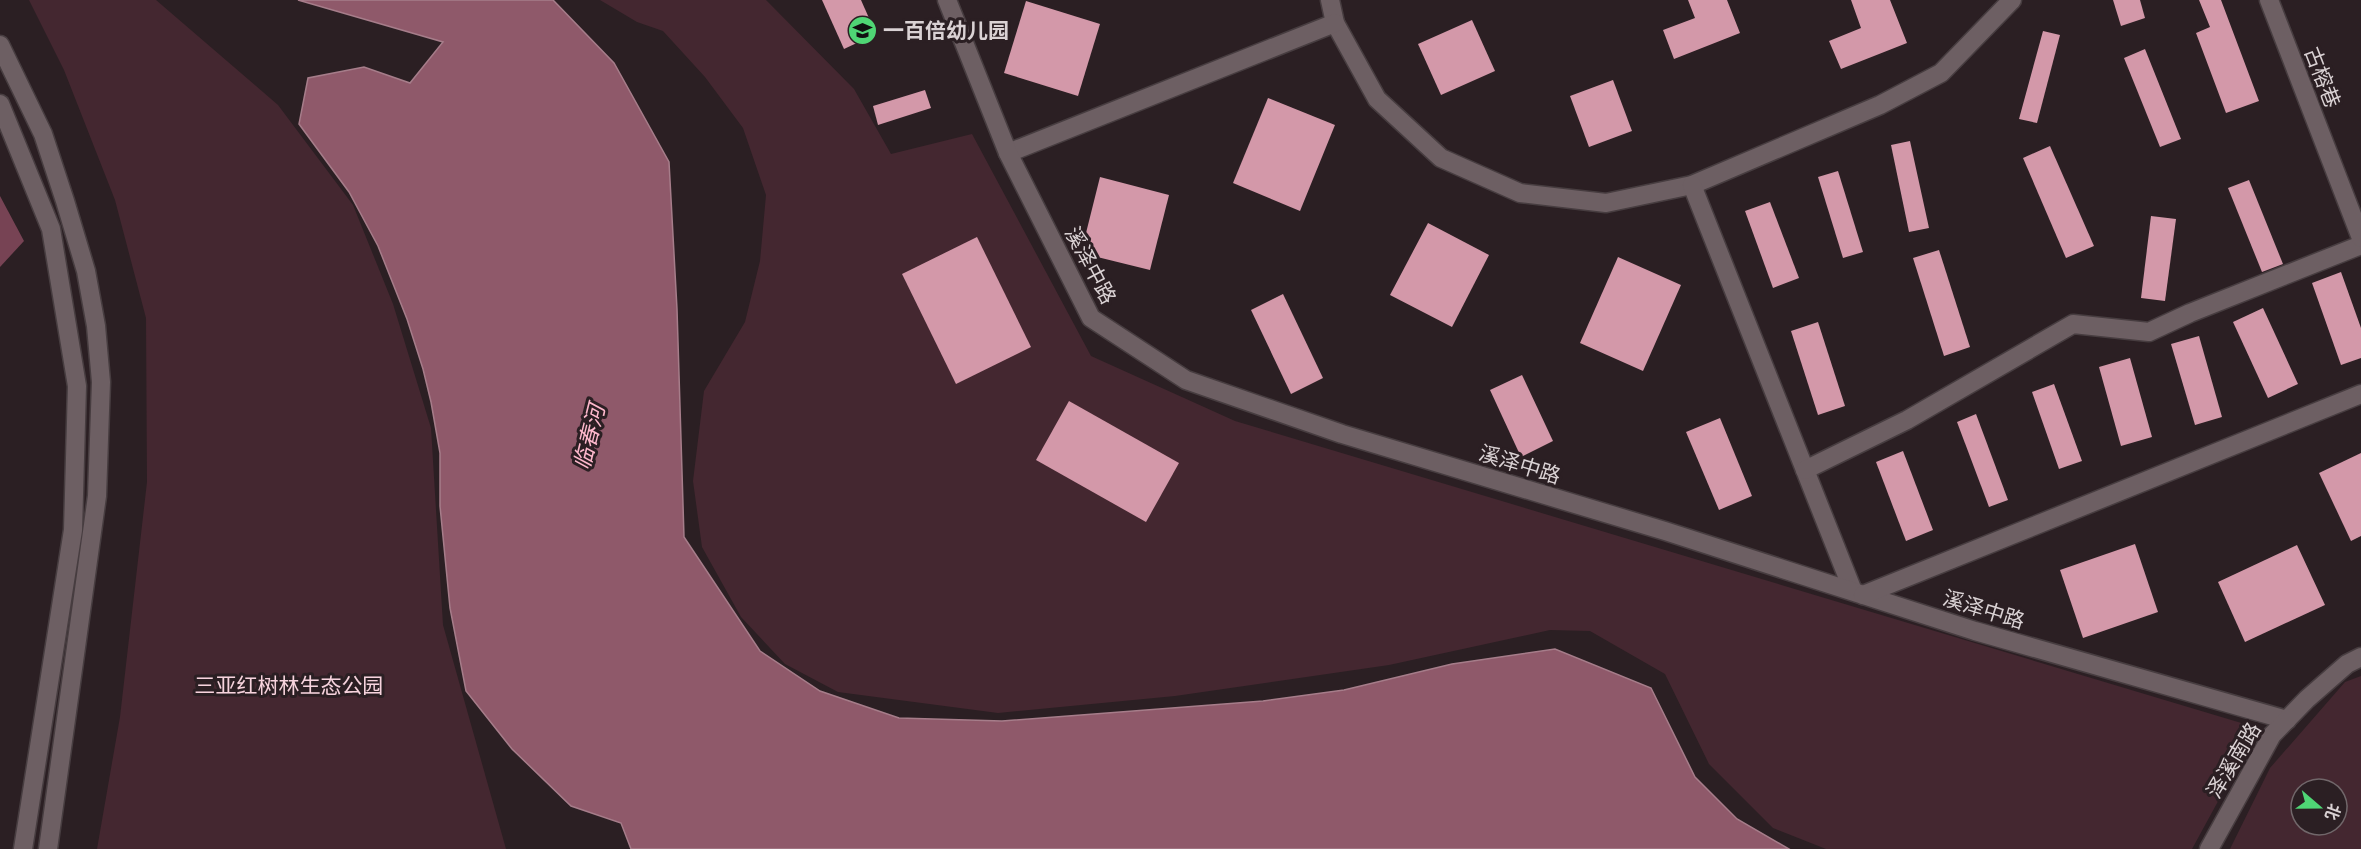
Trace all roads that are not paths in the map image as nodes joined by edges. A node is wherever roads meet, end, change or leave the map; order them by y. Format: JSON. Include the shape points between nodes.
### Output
{"nodes":[{"id":1,"x":947,"y":0,"type":"edge"},
{"id":2,"x":1330,"y":0,"type":"edge"},
{"id":3,"x":2012,"y":0,"type":"edge"},
{"id":4,"x":2269,"y":0,"type":"edge"},
{"id":5,"x":1335,"y":23,"type":"junction"},
{"id":6,"x":0,"y":45,"type":"edge"},
{"id":7,"x":0,"y":104,"type":"edge"},
{"id":8,"x":1008,"y":153,"type":"junction"},
{"id":9,"x":1692,"y":185,"type":"junction"},
{"id":10,"x":2361,"y":238,"type":"edge"},
{"id":11,"x":2361,"y":245,"type":"edge"},
{"id":12,"x":2361,"y":394,"type":"edge"},
{"id":13,"x":1805,"y":470,"type":"junction"},
{"id":14,"x":1858,"y":593,"type":"junction"},
{"id":15,"x":2361,"y":657,"type":"edge"},
{"id":16,"x":2287,"y":720,"type":"junction"},
{"id":17,"x":23,"y":849,"type":"edge"},
{"id":18,"x":48,"y":849,"type":"edge"},
{"id":19,"x":2209,"y":849,"type":"edge"}],
"edges":[{"from":1,"to":8,"type":"street","name":"溪泽中路"},
{"from":2,"to":5,"type":"street"},
{"from":3,"to":9,"type":"street","via":[[1941,73],[1880,105]]},
{"from":4,"to":10,"type":"street","name":"古榕巷"},
{"from":5,"to":8,"type":"street"},
{"from":5,"to":9,"type":"street","via":[[1377,99],[1441,158],[1520,194],[1606,203]]},
{"from":6,"to":18,"type":"street","via":[[43,134],[68,211],[86,271],[101,381],[98,496]]},
{"from":7,"to":17,"type":"street","via":[[51,229],[77,386],[73,530]]},
{"from":8,"to":14,"type":"street","name":"溪泽中路","via":[[1091,318],[1186,380],[1342,434]]},
{"from":9,"to":13,"type":"street"},
{"from":11,"to":13,"type":"street","via":[[2149,332],[2073,324],[1907,420]]},
{"from":12,"to":14,"type":"street"},
{"from":13,"to":14,"type":"street"},
{"from":14,"to":16,"type":"street","name":"溪泽中路","via":[[1975,631]]},
{"from":15,"to":16,"type":"street","name":"泽溪南路","via":[[2347,664]]},
{"from":16,"to":19,"type":"street","name":"泽溪南路","via":[[2272,735]]}]}
